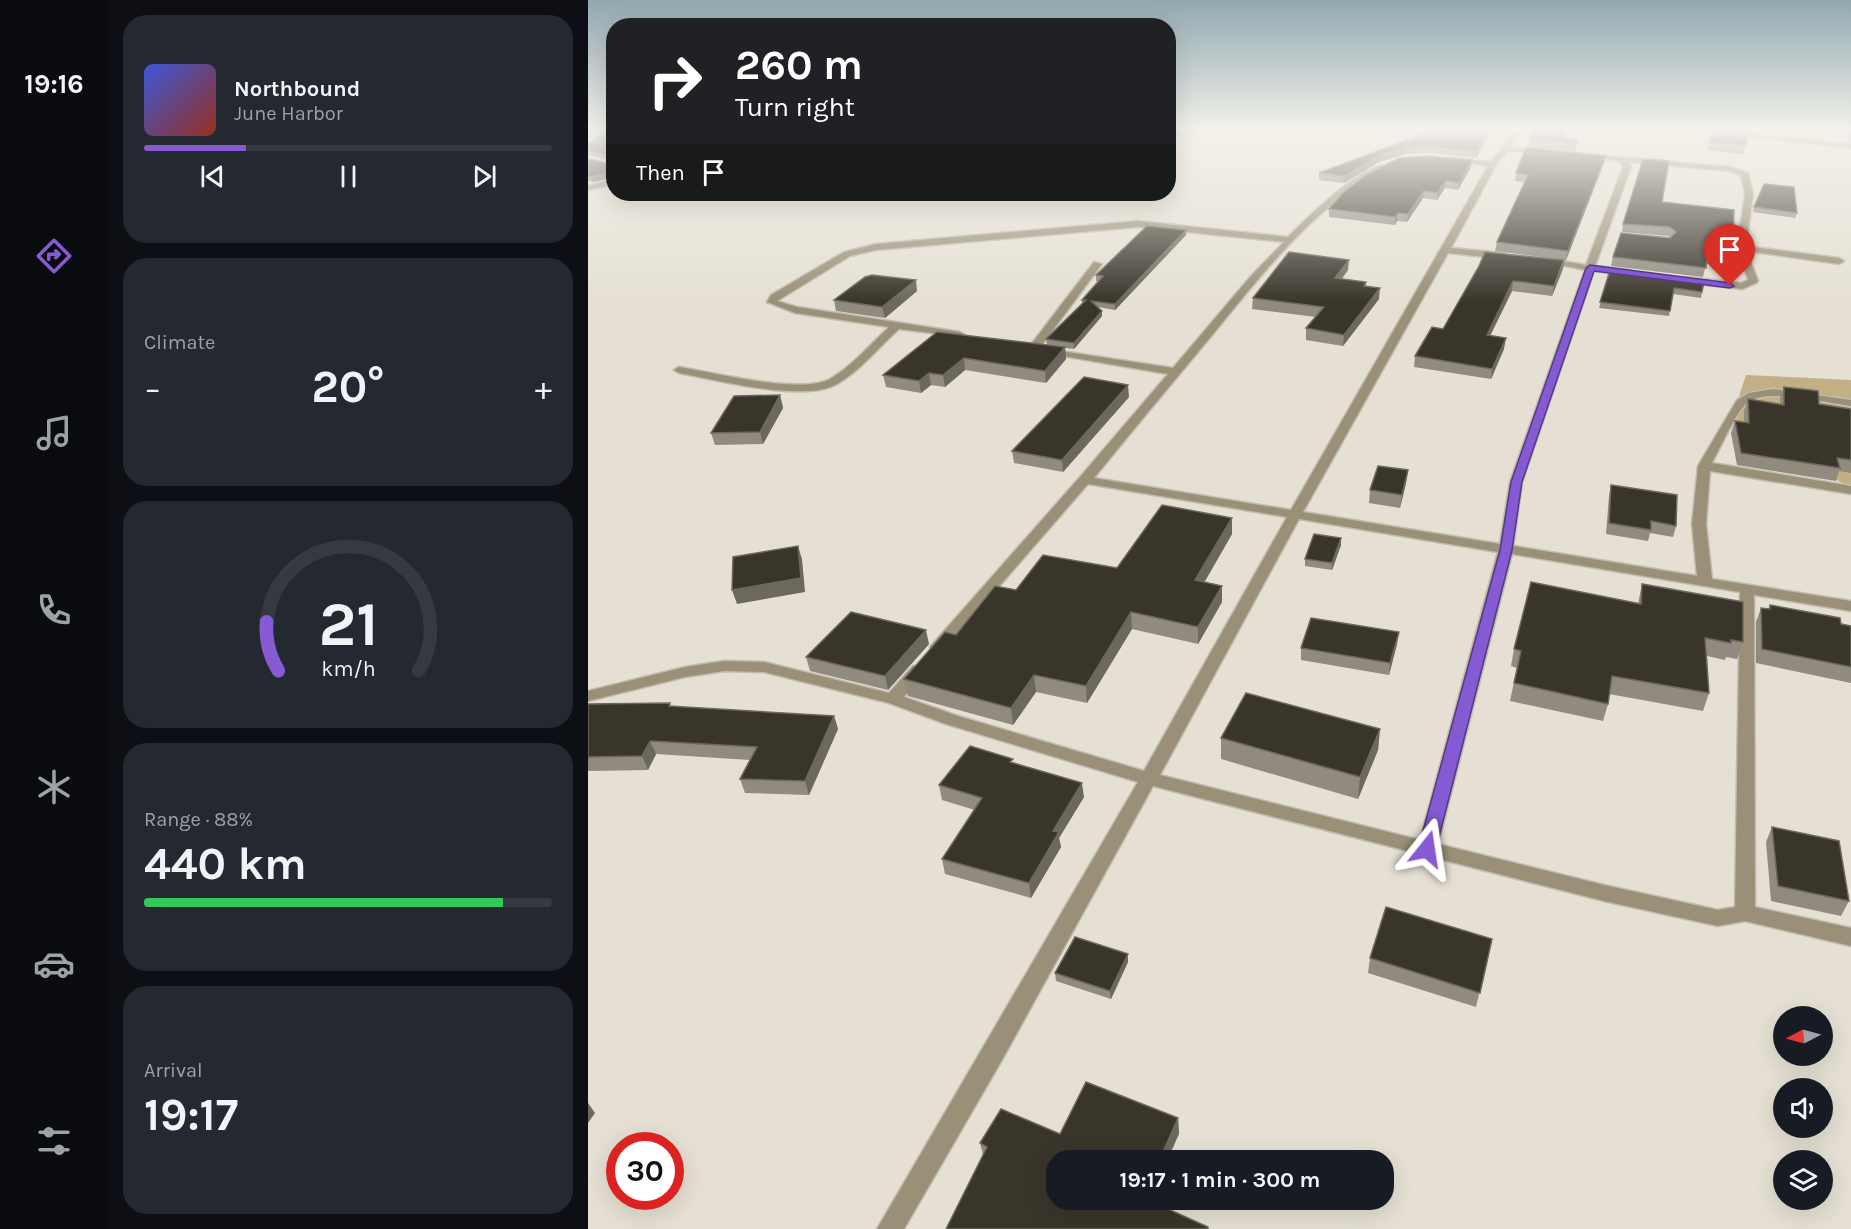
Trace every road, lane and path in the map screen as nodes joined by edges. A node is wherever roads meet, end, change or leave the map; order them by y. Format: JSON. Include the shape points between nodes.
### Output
{"nodes":[{"id":1,"x":1349,"y":187,"type":"edge"},
{"id":2,"x":1480,"y":187,"type":"edge"},
{"id":3,"x":1620,"y":187,"type":"edge"},
{"id":4,"x":1748,"y":187,"type":"edge"},
{"id":5,"x":1602,"y":235,"type":"junction"},
{"id":6,"x":1613,"y":236,"type":"dead end"},
{"id":7,"x":1290,"y":240,"type":"junction"},
{"id":8,"x":1741,"y":248,"type":"junction"},
{"id":9,"x":1446,"y":250,"type":"junction"},
{"id":10,"x":1511,"y":257,"type":"edge"},
{"id":11,"x":1533,"y":260,"type":"edge"},
{"id":12,"x":1839,"y":261,"type":"dead end"},
{"id":13,"x":1097,"y":264,"type":"dead end"},
{"id":14,"x":1590,"y":268,"type":"junction"},
{"id":15,"x":1637,"y":274,"type":"edge"},
{"id":16,"x":1672,"y":278,"type":"edge"},
{"id":17,"x":897,"y":325,"type":"junction"},
{"id":18,"x":965,"y":336,"type":"edge"},
{"id":19,"x":1022,"y":346,"type":"edge"},
{"id":20,"x":1034,"y":348,"type":"junction"},
{"id":21,"x":679,"y":370,"type":"dead end"},
{"id":22,"x":1175,"y":372,"type":"junction"},
{"id":23,"x":1851,"y":403,"type":"edge"},
{"id":24,"x":1704,"y":466,"type":"junction"},
{"id":25,"x":1085,"y":480,"type":"junction"},
{"id":26,"x":1851,"y":489,"type":"edge"},
{"id":27,"x":1295,"y":514,"type":"junction"},
{"id":28,"x":1506,"y":550,"type":"junction"},
{"id":29,"x":1705,"y":582,"type":"junction"},
{"id":30,"x":1747,"y":588,"type":"junction"},
{"id":31,"x":1851,"y":606,"type":"edge"},
{"id":32,"x":588,"y":696,"type":"edge"},
{"id":33,"x":893,"y":699,"type":"junction"},
{"id":34,"x":1150,"y":779,"type":"junction"},
{"id":35,"x":1427,"y":849,"type":"junction"},
{"id":36,"x":1745,"y":914,"type":"junction"},
{"id":37,"x":1851,"y":937,"type":"edge"},
{"id":38,"x":890,"y":1229,"type":"edge"}],
"edges":[{"from":1,"to":7,"type":"street"},
{"from":2,"to":9,"type":"street"},
{"from":3,"to":5,"type":"street"},
{"from":4,"to":8,"type":"street"},
{"from":5,"to":6,"type":"street"},
{"from":5,"to":14,"type":"street"},
{"from":7,"to":17,"type":"street","via":[[1138,224],[876,247],[847,254],[774,297],[772,302],[795,310]]},
{"from":7,"to":22,"type":"street"},
{"from":8,"to":12,"type":"street"},
{"from":8,"to":16,"type":"street","via":[[1753,281],[1749,284],[1730,286]]},
{"from":9,"to":10,"type":"street"},
{"from":9,"to":27,"type":"street"},
{"from":11,"to":14,"type":"street"},
{"from":13,"to":20,"type":"street"},
{"from":14,"to":15,"type":"street"},
{"from":14,"to":28,"type":"street","via":[[1516,482]]},
{"from":17,"to":18,"type":"street"},
{"from":17,"to":21,"type":"street","via":[[827,385],[791,387]]},
{"from":19,"to":20,"type":"street"},
{"from":20,"to":22,"type":"street"},
{"from":22,"to":25,"type":"street"},
{"from":23,"to":24,"type":"street","via":[[1773,392],[1753,395],[1741,402]]},
{"from":24,"to":26,"type":"street"},
{"from":24,"to":29,"type":"street","via":[[1699,524]]},
{"from":25,"to":27,"type":"street"},
{"from":25,"to":33,"type":"street"},
{"from":27,"to":28,"type":"street"},
{"from":27,"to":34,"type":"street"},
{"from":28,"to":29,"type":"street"},
{"from":28,"to":35,"type":"street"},
{"from":29,"to":30,"type":"street"},
{"from":30,"to":31,"type":"street"},
{"from":30,"to":36,"type":"street"},
{"from":32,"to":33,"type":"street","via":[[724,666],[764,667]]},
{"from":33,"to":34,"type":"street"},
{"from":34,"to":35,"type":"street"},
{"from":34,"to":38,"type":"street","via":[[975,1088]]},
{"from":35,"to":36,"type":"street","via":[[1718,918]]},
{"from":36,"to":37,"type":"street"}]}
